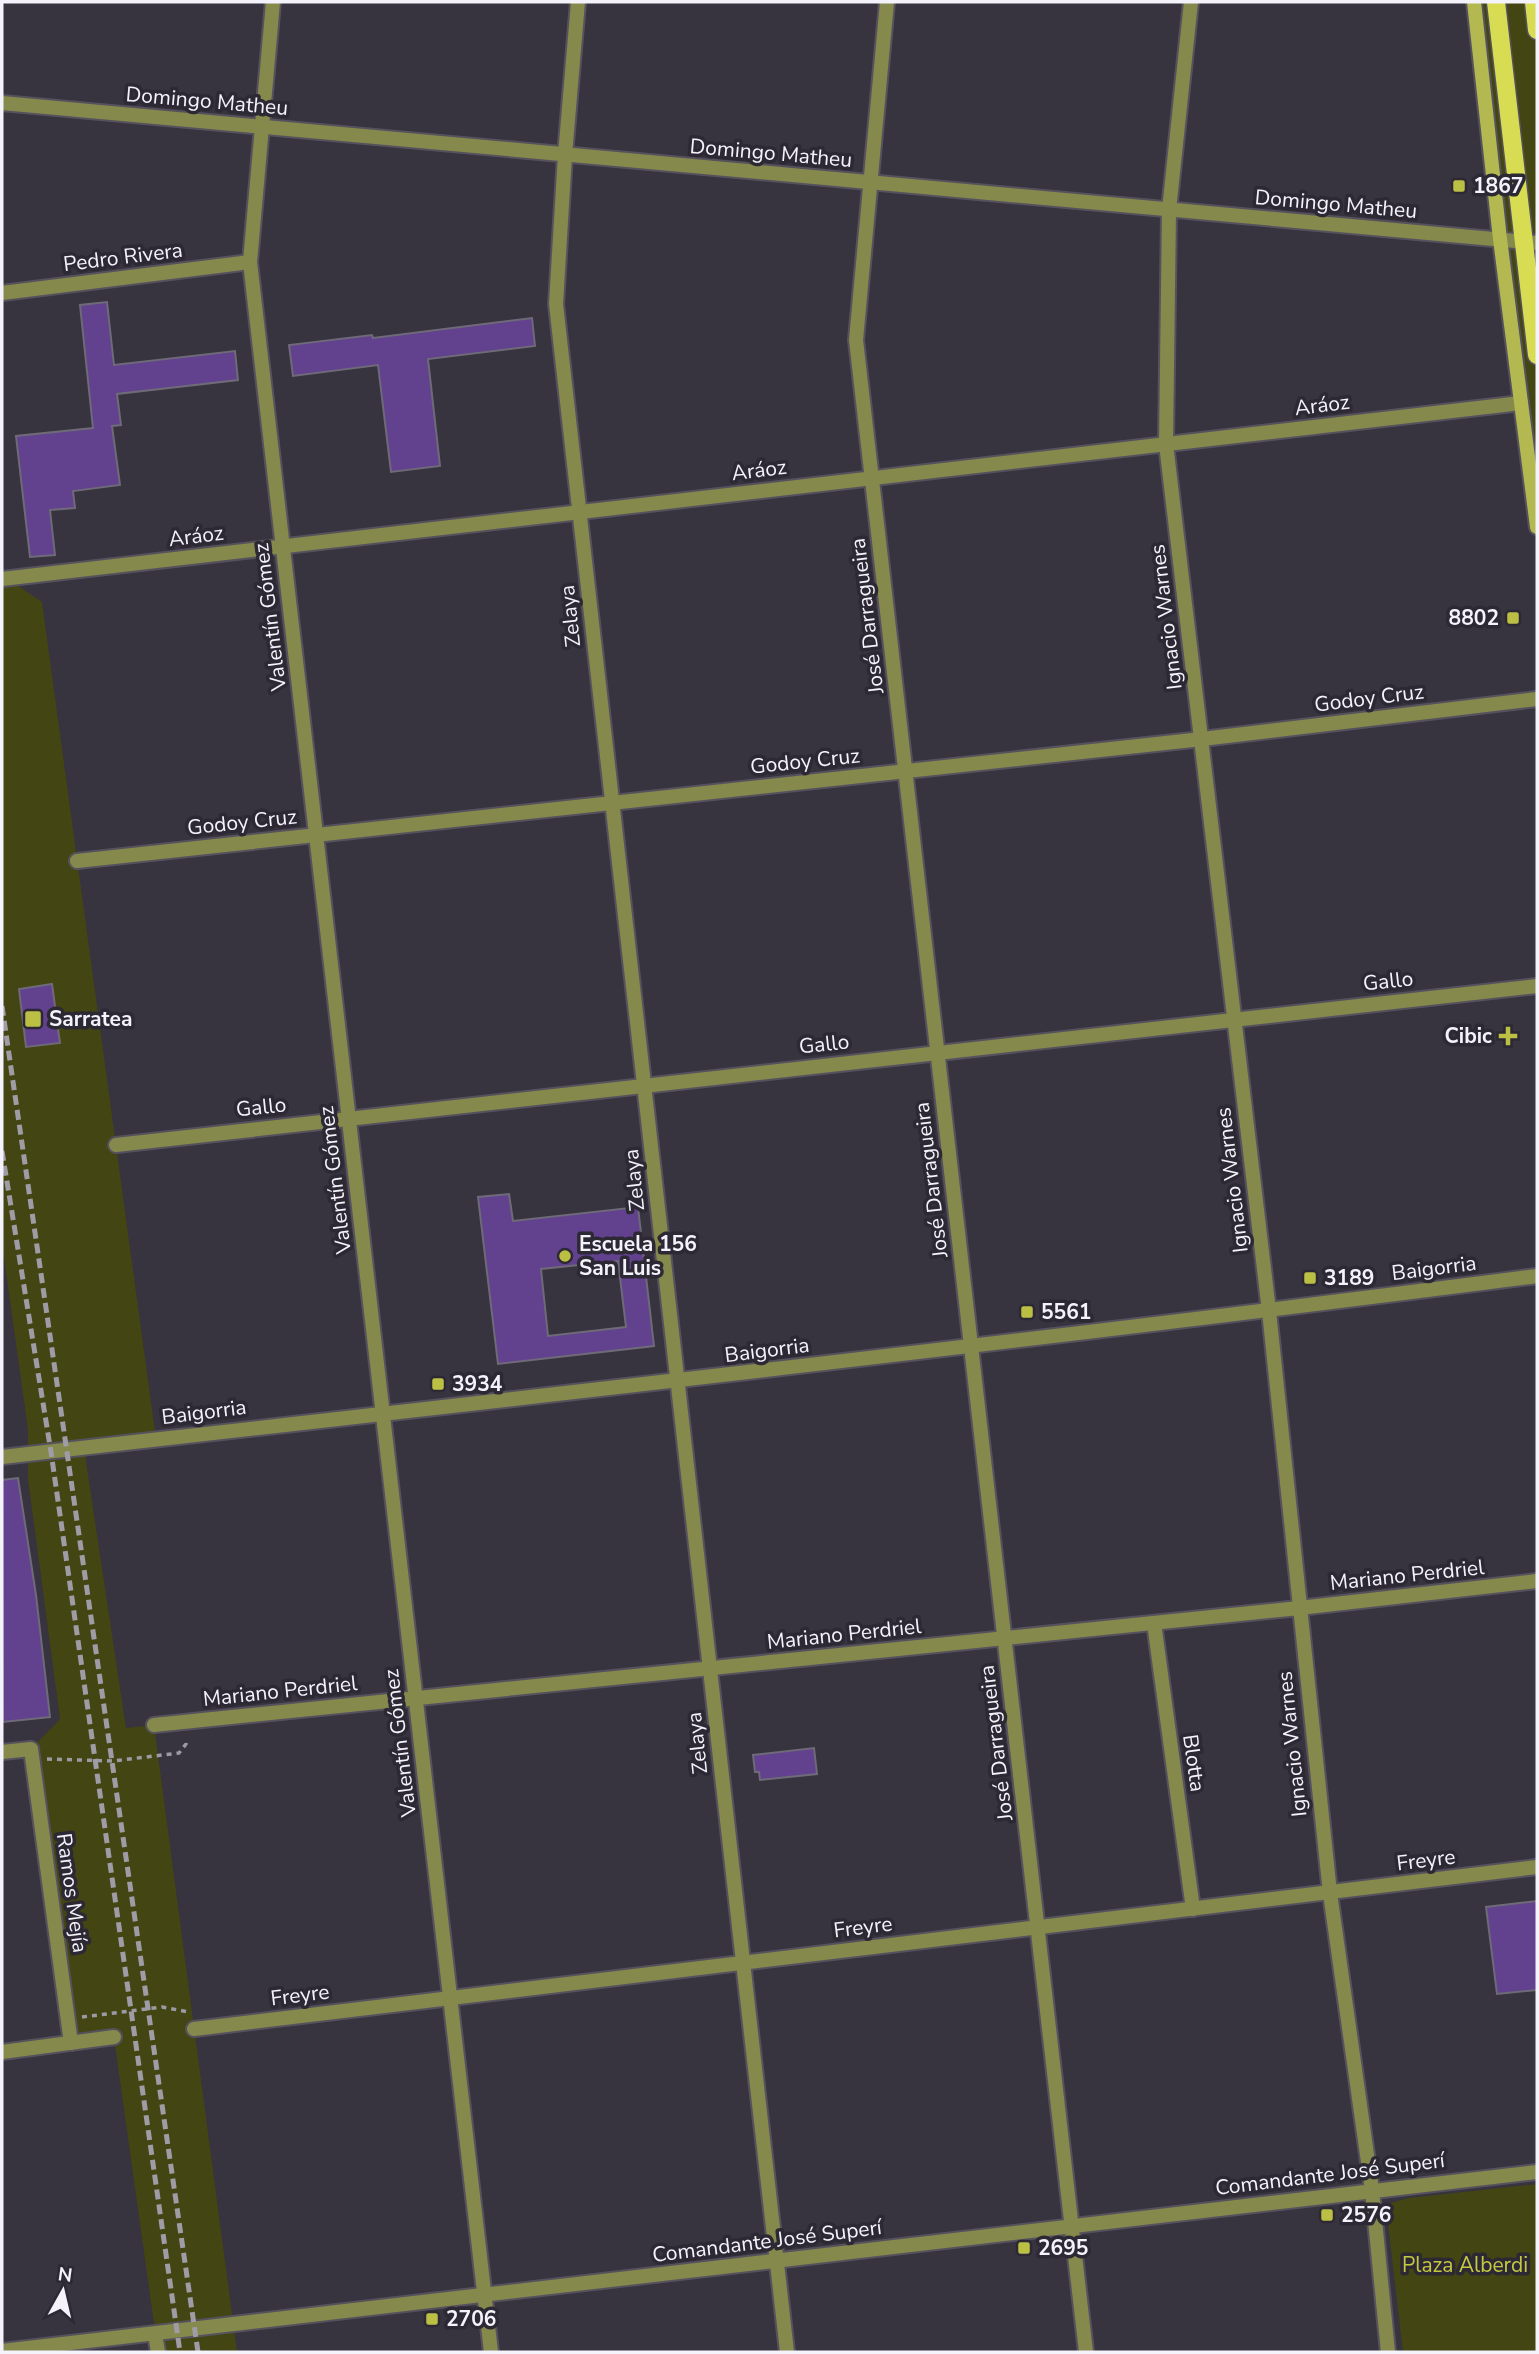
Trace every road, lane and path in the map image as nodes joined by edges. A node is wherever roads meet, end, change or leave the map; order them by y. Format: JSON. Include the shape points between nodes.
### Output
{"nodes":[{"id":1,"x":273,"y":2,"type":"edge"},
{"id":2,"x":578,"y":2,"type":"edge"},
{"id":3,"x":887,"y":2,"type":"edge"},
{"id":4,"x":1191,"y":2,"type":"edge"},
{"id":5,"x":1474,"y":2,"type":"edge"},
{"id":6,"x":1496,"y":2,"type":"edge"},
{"id":7,"x":1534,"y":2,"type":"edge"},
{"id":8,"x":1537,"y":30,"type":"edge"},
{"id":9,"x":2,"y":103,"type":"edge"},
{"id":10,"x":262,"y":127,"type":"junction"},
{"id":11,"x":565,"y":155,"type":"junction"},
{"id":12,"x":872,"y":183,"type":"junction"},
{"id":13,"x":1168,"y":210,"type":"junction"},
{"id":14,"x":1500,"y":239,"type":"junction"},
{"id":15,"x":1531,"y":243,"type":"edge"},
{"id":16,"x":250,"y":262,"type":"junction"},
{"id":17,"x":2,"y":293,"type":"edge"},
{"id":18,"x":1537,"y":355,"type":"edge"},
{"id":19,"x":1521,"y":403,"type":"junction"},
{"id":20,"x":1166,"y":444,"type":"junction"},
{"id":21,"x":872,"y":478,"type":"junction"},
{"id":22,"x":580,"y":512,"type":"junction"},
{"id":23,"x":1537,"y":527,"type":"edge"},
{"id":24,"x":283,"y":547,"type":"junction"},
{"id":25,"x":2,"y":579,"type":"edge"},
{"id":26,"x":1537,"y":699,"type":"edge"},
{"id":27,"x":1202,"y":739,"type":"junction"},
{"id":28,"x":905,"y":771,"type":"junction"},
{"id":29,"x":612,"y":803,"type":"junction"},
{"id":30,"x":316,"y":835,"type":"junction"},
{"id":31,"x":78,"y":861,"type":"dead end"},
{"id":32,"x":1537,"y":986,"type":"edge"},
{"id":33,"x":1235,"y":1019,"type":"junction"},
{"id":34,"x":938,"y":1053,"type":"junction"},
{"id":35,"x":644,"y":1086,"type":"junction"},
{"id":36,"x":349,"y":1119,"type":"junction"},
{"id":37,"x":116,"y":1145,"type":"dead end"},
{"id":38,"x":1537,"y":1276,"type":"edge"},
{"id":39,"x":1269,"y":1311,"type":"junction"},
{"id":40,"x":971,"y":1346,"type":"junction"},
{"id":41,"x":677,"y":1381,"type":"junction"},
{"id":42,"x":383,"y":1413,"type":"junction"},
{"id":43,"x":2,"y":1457,"type":"edge"},
{"id":44,"x":1537,"y":1581,"type":"edge"},
{"id":45,"x":1298,"y":1608,"type":"junction"},
{"id":46,"x":1154,"y":1623,"type":"junction"},
{"id":47,"x":1005,"y":1638,"type":"junction"},
{"id":48,"x":710,"y":1668,"type":"junction"},
{"id":49,"x":416,"y":1699,"type":"junction"},
{"id":50,"x":183,"y":1722,"type":"junction"},
{"id":51,"x":154,"y":1725,"type":"dead end"},
{"id":52,"x":31,"y":1749,"type":"junction"},
{"id":53,"x":2,"y":1752,"type":"edge"},
{"id":54,"x":1537,"y":1867,"type":"edge"},
{"id":55,"x":1330,"y":1893,"type":"junction"},
{"id":56,"x":1193,"y":1909,"type":"junction"},
{"id":57,"x":1038,"y":1928,"type":"junction"},
{"id":58,"x":743,"y":1963,"type":"junction"},
{"id":59,"x":450,"y":1997,"type":"junction"},
{"id":60,"x":196,"y":2011,"type":"dead end"},
{"id":61,"x":68,"y":2019,"type":"junction"},
{"id":62,"x":194,"y":2029,"type":"dead end"},
{"id":63,"x":114,"y":2037,"type":"dead end"},
{"id":64,"x":71,"y":2043,"type":"junction"},
{"id":65,"x":2,"y":2052,"type":"edge"},
{"id":66,"x":1537,"y":2172,"type":"edge"},
{"id":67,"x":1372,"y":2190,"type":"junction"},
{"id":68,"x":1072,"y":2226,"type":"junction"},
{"id":69,"x":776,"y":2261,"type":"junction"},
{"id":70,"x":485,"y":2296,"type":"junction"},
{"id":71,"x":155,"y":2334,"type":"junction"},
{"id":72,"x":2,"y":2351,"type":"edge"},
{"id":73,"x":158,"y":2352,"type":"edge"},
{"id":74,"x":491,"y":2352,"type":"edge"},
{"id":75,"x":787,"y":2352,"type":"edge"},
{"id":76,"x":1086,"y":2352,"type":"edge"},
{"id":77,"x":1388,"y":2352,"type":"edge"}],
"edges":[{"from":1,"to":10,"type":"street","name":"Valentín Gómez"},
{"from":2,"to":11,"type":"street","name":"Zelaya"},
{"from":3,"to":12,"type":"street","name":"José Darragueira"},
{"from":4,"to":13,"type":"street","name":"Ignacio Warnes"},
{"from":5,"to":14,"type":"main road"},
{"from":6,"to":15,"type":"main road"},
{"from":7,"to":8,"type":"main road"},
{"from":9,"to":10,"type":"street","name":"Domingo Matheu"},
{"from":10,"to":11,"type":"street","name":"Domingo Matheu"},
{"from":10,"to":16,"type":"street","name":"Valentín Gómez"},
{"from":11,"to":12,"type":"street","name":"Domingo Matheu"},
{"from":11,"to":22,"type":"street","name":"Zelaya","via":[[556,304]]},
{"from":12,"to":13,"type":"street","name":"Domingo Matheu"},
{"from":12,"to":21,"type":"street","name":"José Darragueira","via":[[856,340]]},
{"from":13,"to":14,"type":"street","name":"Domingo Matheu"},
{"from":13,"to":20,"type":"street","name":"Ignacio Warnes"},
{"from":14,"to":15,"type":"street","name":"Domingo Matheu"},
{"from":14,"to":19,"type":"main road"},
{"from":15,"to":18,"type":"main road"},
{"from":16,"to":17,"type":"street","name":"Pedro Rivera"},
{"from":16,"to":24,"type":"street","name":"Valentín Gómez"},
{"from":19,"to":20,"type":"street","name":"Aráoz"},
{"from":19,"to":23,"type":"main road"},
{"from":20,"to":21,"type":"street","name":"Aráoz"},
{"from":20,"to":27,"type":"street","name":"Ignacio Warnes"},
{"from":21,"to":22,"type":"street","name":"Aráoz"},
{"from":21,"to":28,"type":"street","name":"José Darragueira"},
{"from":22,"to":24,"type":"street","name":"Aráoz"},
{"from":22,"to":29,"type":"street","name":"Zelaya"},
{"from":24,"to":25,"type":"street","name":"Aráoz"},
{"from":24,"to":30,"type":"street","name":"Valentín Gómez"},
{"from":26,"to":27,"type":"street","name":"Godoy Cruz"},
{"from":27,"to":28,"type":"street","name":"Godoy Cruz"},
{"from":27,"to":33,"type":"street","name":"Ignacio Warnes"},
{"from":28,"to":29,"type":"street","name":"Godoy Cruz"},
{"from":28,"to":34,"type":"street","name":"José Darragueira"},
{"from":29,"to":30,"type":"street","name":"Godoy Cruz"},
{"from":29,"to":35,"type":"street","name":"Zelaya"},
{"from":30,"to":31,"type":"street","name":"Godoy Cruz"},
{"from":30,"to":36,"type":"street","name":"Valentín Gómez"},
{"from":32,"to":33,"type":"street","name":"Gallo"},
{"from":33,"to":34,"type":"street","name":"Gallo"},
{"from":33,"to":39,"type":"street","name":"Ignacio Warnes"},
{"from":34,"to":35,"type":"street","name":"Gallo"},
{"from":34,"to":40,"type":"street","name":"José Darragueira"},
{"from":35,"to":36,"type":"street","name":"Gallo"},
{"from":35,"to":41,"type":"street","name":"Zelaya"},
{"from":36,"to":37,"type":"street","name":"Gallo"},
{"from":36,"to":42,"type":"street","name":"Valentín Gómez"},
{"from":38,"to":39,"type":"street","name":"Baigorria"},
{"from":39,"to":40,"type":"street","name":"Baigorria"},
{"from":39,"to":45,"type":"street","name":"Ignacio Warnes"},
{"from":40,"to":41,"type":"street","name":"Baigorria"},
{"from":40,"to":47,"type":"street","name":"José Darragueira"},
{"from":41,"to":42,"type":"street","name":"Baigorria"},
{"from":41,"to":48,"type":"street","name":"Zelaya"},
{"from":42,"to":43,"type":"street","name":"Baigorria"},
{"from":42,"to":49,"type":"street","name":"Valentín Gómez"},
{"from":44,"to":45,"type":"street","name":"Mariano Perdriel"},
{"from":45,"to":46,"type":"street","name":"Mariano Perdriel"},
{"from":45,"to":55,"type":"street","name":"Ignacio Warnes"},
{"from":46,"to":47,"type":"street","name":"Mariano Perdriel"},
{"from":46,"to":56,"type":"street","name":"Blotta"},
{"from":47,"to":48,"type":"street","name":"Mariano Perdriel"},
{"from":47,"to":57,"type":"street","name":"José Darragueira"},
{"from":48,"to":49,"type":"street","name":"Mariano Perdriel"},
{"from":48,"to":58,"type":"street","name":"Zelaya"},
{"from":49,"to":50,"type":"street","name":"Mariano Perdriel"},
{"from":49,"to":59,"type":"street","name":"Valentín Gómez"},
{"from":50,"to":51,"type":"street","name":"Mariano Perdriel"},
{"from":50,"to":52,"type":"path","via":[[186,1744],[179,1753],[113,1761],[50,1760]]},
{"from":52,"to":53,"type":"street"},
{"from":52,"to":61,"type":"street","name":"Ramos Mejía"},
{"from":54,"to":55,"type":"street","name":"Freyre"},
{"from":55,"to":56,"type":"street","name":"Freyre"},
{"from":55,"to":67,"type":"street","name":"Ignacio Warnes"},
{"from":56,"to":57,"type":"street","name":"Freyre"},
{"from":57,"to":58,"type":"street","name":"Freyre"},
{"from":57,"to":68,"type":"street","name":"José Darragueira"},
{"from":58,"to":59,"type":"street","name":"Freyre"},
{"from":58,"to":69,"type":"street","name":"Zelaya"},
{"from":59,"to":62,"type":"street","name":"Freyre"},
{"from":59,"to":70,"type":"street","name":"Valentín Gómez"},
{"from":60,"to":61,"type":"path","via":[[183,2013],[163,2007]]},
{"from":61,"to":64,"type":"street","name":"Ramos Mejía"},
{"from":63,"to":64,"type":"street"},
{"from":64,"to":65,"type":"street"},
{"from":66,"to":67,"type":"street","name":"Comandante José Superí"},
{"from":67,"to":68,"type":"street","name":"Comandante José Superí"},
{"from":67,"to":77,"type":"street","name":"Ignacio Warnes"},
{"from":68,"to":69,"type":"street","name":"Comandante José Superí"},
{"from":68,"to":76,"type":"street","name":"José Darragueira"},
{"from":69,"to":70,"type":"street","name":"Comandante José Superí"},
{"from":69,"to":75,"type":"street","name":"Zelaya"},
{"from":70,"to":71,"type":"street","name":"Comandante José Superí"},
{"from":70,"to":74,"type":"street","name":"Valentín Gómez"},
{"from":71,"to":72,"type":"street","name":"Comandante José Superí"},
{"from":71,"to":73,"type":"street"}]}
